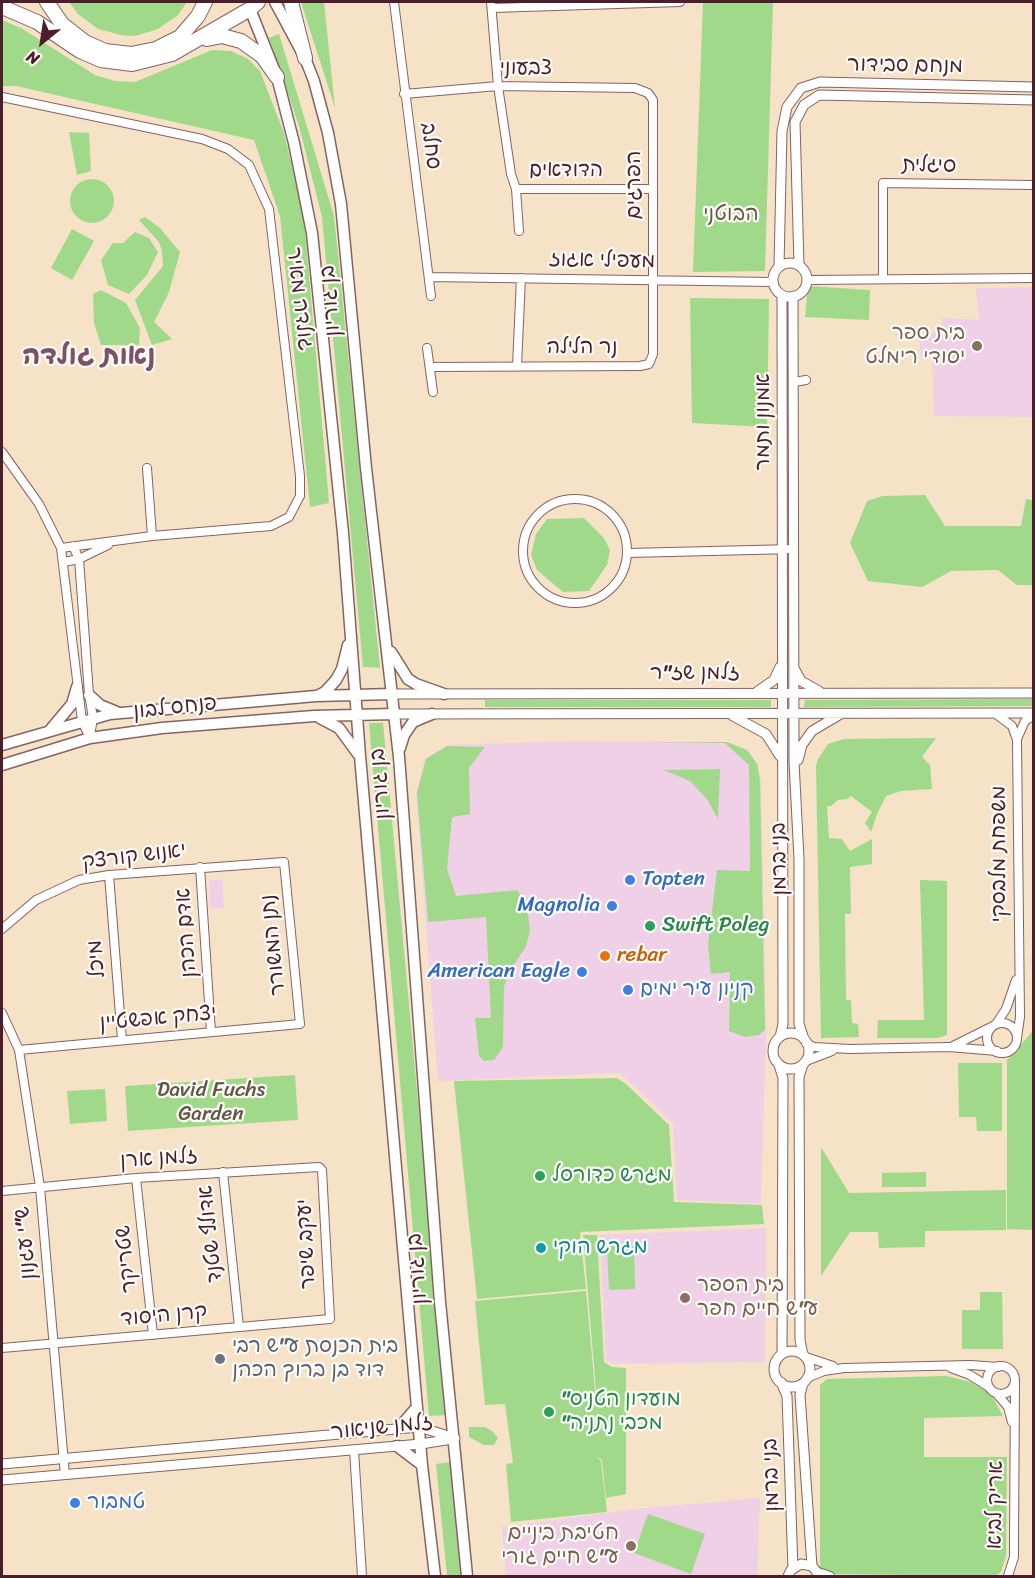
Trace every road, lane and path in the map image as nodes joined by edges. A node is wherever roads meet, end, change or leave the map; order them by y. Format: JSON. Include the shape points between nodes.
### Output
{"nodes":[{"id":1,"x":47,"y":2,"type":"edge"},
{"id":2,"x":205,"y":2,"type":"edge"},
{"id":3,"x":275,"y":2,"type":"edge"},
{"id":4,"x":291,"y":2,"type":"edge"},
{"id":5,"x":394,"y":2,"type":"edge"},
{"id":6,"x":680,"y":2,"type":"edge"},
{"id":7,"x":254,"y":5,"type":"edge"},
{"id":8,"x":492,"y":5,"type":"edge"},
{"id":9,"x":2,"y":7,"type":"edge"},
{"id":10,"x":191,"y":44,"type":"junction"},
{"id":11,"x":305,"y":58,"type":"junction"},
{"id":12,"x":277,"y":77,"type":"junction"},
{"id":13,"x":498,"y":86,"type":"junction"},
{"id":14,"x":1034,"y":87,"type":"edge"},
{"id":15,"x":648,"y":93,"type":"joint"},
{"id":16,"x":404,"y":94,"type":"junction"},
{"id":17,"x":2,"y":97,"type":"edge"},
{"id":18,"x":1034,"y":100,"type":"edge"},
{"id":19,"x":1034,"y":185,"type":"edge"},
{"id":20,"x":516,"y":189,"type":"junction"},
{"id":21,"x":652,"y":189,"type":"junction"},
{"id":22,"x":519,"y":231,"type":"dead end"},
{"id":23,"x":799,"y":265,"type":"junction"},
{"id":24,"x":779,"y":266,"type":"junction"},
{"id":25,"x":430,"y":277,"type":"junction"},
{"id":26,"x":521,"y":278,"type":"junction"},
{"id":27,"x":1034,"y":278,"type":"edge"},
{"id":28,"x":883,"y":279,"type":"junction"},
{"id":29,"x":653,"y":280,"type":"junction"},
{"id":30,"x":807,"y":280,"type":"junction"},
{"id":31,"x":773,"y":282,"type":"junction"},
{"id":32,"x":782,"y":295,"type":"junction"},
{"id":33,"x":431,"y":296,"type":"dead end"},
{"id":34,"x":793,"y":296,"type":"junction"},
{"id":35,"x":427,"y":348,"type":"dead end"},
{"id":36,"x":517,"y":366,"type":"junction"},
{"id":37,"x":430,"y":367,"type":"junction"},
{"id":38,"x":806,"y":380,"type":"dead end"},
{"id":39,"x":794,"y":382,"type":"junction"},
{"id":40,"x":433,"y":392,"type":"dead end"},
{"id":41,"x":2,"y":452,"type":"edge"},
{"id":42,"x":147,"y":468,"type":"dead end"},
{"id":43,"x":152,"y":536,"type":"junction"},
{"id":44,"x":112,"y":543,"type":"junction"},
{"id":45,"x":73,"y":546,"type":"junction"},
{"id":46,"x":61,"y":548,"type":"junction"},
{"id":47,"x":781,"y":549,"type":"junction"},
{"id":48,"x":794,"y":549,"type":"junction"},
{"id":49,"x":628,"y":553,"type":"junction"},
{"id":50,"x":79,"y":559,"type":"junction"},
{"id":51,"x":64,"y":562,"type":"junction"},
{"id":52,"x":351,"y":630,"type":"junction"},
{"id":53,"x":388,"y":646,"type":"junction"},
{"id":54,"x":87,"y":657,"type":"junction"},
{"id":55,"x":75,"y":659,"type":"junction"},
{"id":56,"x":782,"y":662,"type":"junction"},
{"id":57,"x":794,"y":667,"type":"junction"},
{"id":58,"x":77,"y":687,"type":"junction"},
{"id":59,"x":751,"y":693,"type":"junction"},
{"id":60,"x":782,"y":693,"type":"junction"},
{"id":61,"x":794,"y":693,"type":"junction"},
{"id":62,"x":824,"y":693,"type":"junction"},
{"id":63,"x":1034,"y":693,"type":"edge"},
{"id":64,"x":356,"y":694,"type":"junction"},
{"id":65,"x":392,"y":694,"type":"junction"},
{"id":66,"x":444,"y":694,"type":"junction"},
{"id":67,"x":89,"y":695,"type":"junction"},
{"id":68,"x":316,"y":696,"type":"junction"},
{"id":69,"x":120,"y":712,"type":"junction"},
{"id":70,"x":994,"y":713,"type":"junction"},
{"id":71,"x":357,"y":714,"type":"junction"},
{"id":72,"x":394,"y":714,"type":"junction"},
{"id":73,"x":432,"y":714,"type":"junction"},
{"id":74,"x":728,"y":714,"type":"junction"},
{"id":75,"x":782,"y":714,"type":"junction"},
{"id":76,"x":794,"y":714,"type":"junction"},
{"id":77,"x":844,"y":714,"type":"junction"},
{"id":78,"x":1034,"y":714,"type":"edge"},
{"id":79,"x":314,"y":716,"type":"junction"},
{"id":80,"x":93,"y":718,"type":"junction"},
{"id":81,"x":82,"y":721,"type":"junction"},
{"id":82,"x":50,"y":731,"type":"junction"},
{"id":83,"x":90,"y":738,"type":"junction"},
{"id":84,"x":1017,"y":740,"type":"junction"},
{"id":85,"x":2,"y":745,"type":"edge"},
{"id":86,"x":360,"y":756,"type":"junction"},
{"id":87,"x":399,"y":757,"type":"junction"},
{"id":88,"x":782,"y":761,"type":"junction"},
{"id":89,"x":2,"y":765,"type":"edge"},
{"id":90,"x":796,"y":792,"type":"junction"},
{"id":91,"x":284,"y":862,"type":"joint"},
{"id":92,"x":200,"y":867,"type":"junction"},
{"id":93,"x":109,"y":875,"type":"junction"},
{"id":94,"x":2,"y":929,"type":"edge"},
{"id":95,"x":1018,"y":967,"type":"junction"},
{"id":96,"x":2,"y":1013,"type":"edge"},
{"id":97,"x":300,"y":1024,"type":"joint"},
{"id":98,"x":994,"y":1025,"type":"junction"},
{"id":99,"x":212,"y":1032,"type":"junction"},
{"id":100,"x":780,"y":1037,"type":"junction"},
{"id":101,"x":1017,"y":1038,"type":"junction"},
{"id":102,"x":122,"y":1040,"type":"junction"},
{"id":103,"x":805,"y":1041,"type":"junction"},
{"id":104,"x":949,"y":1047,"type":"junction"},
{"id":105,"x":850,"y":1049,"type":"junction"},
{"id":106,"x":19,"y":1050,"type":"junction"},
{"id":107,"x":997,"y":1052,"type":"junction"},
{"id":108,"x":804,"y":1063,"type":"junction"},
{"id":109,"x":779,"y":1065,"type":"junction"},
{"id":110,"x":319,"y":1167,"type":"joint"},
{"id":111,"x":223,"y":1172,"type":"junction"},
{"id":112,"x":136,"y":1178,"type":"junction"},
{"id":113,"x":40,"y":1187,"type":"junction"},
{"id":114,"x":2,"y":1191,"type":"edge"},
{"id":115,"x":330,"y":1319,"type":"joint"},
{"id":116,"x":239,"y":1327,"type":"junction"},
{"id":117,"x":153,"y":1335,"type":"junction"},
{"id":118,"x":53,"y":1343,"type":"junction"},
{"id":119,"x":2,"y":1348,"type":"edge"},
{"id":120,"x":782,"y":1354,"type":"junction"},
{"id":121,"x":805,"y":1356,"type":"junction"},
{"id":122,"x":937,"y":1366,"type":"junction"},
{"id":123,"x":998,"y":1367,"type":"junction"},
{"id":124,"x":844,"y":1368,"type":"junction"},
{"id":125,"x":1015,"y":1380,"type":"junction"},
{"id":126,"x":805,"y":1381,"type":"junction"},
{"id":127,"x":781,"y":1382,"type":"junction"},
{"id":128,"x":989,"y":1387,"type":"junction"},
{"id":129,"x":996,"y":1393,"type":"junction"},
{"id":130,"x":417,"y":1407,"type":"junction"},
{"id":131,"x":419,"y":1427,"type":"junction"},
{"id":132,"x":399,"y":1428,"type":"junction"},
{"id":133,"x":1014,"y":1433,"type":"junction"},
{"id":134,"x":455,"y":1438,"type":"junction"},
{"id":135,"x":421,"y":1444,"type":"junction"},
{"id":136,"x":397,"y":1446,"type":"junction"},
{"id":137,"x":354,"y":1450,"type":"junction"},
{"id":138,"x":63,"y":1458,"type":"junction"},
{"id":139,"x":2,"y":1464,"type":"edge"},
{"id":140,"x":422,"y":1465,"type":"junction"},
{"id":141,"x":65,"y":1475,"type":"junction"},
{"id":142,"x":2,"y":1480,"type":"edge"},
{"id":143,"x":817,"y":1572,"type":"edge"},
{"id":144,"x":790,"y":1573,"type":"edge"},
{"id":145,"x":362,"y":1576,"type":"edge"},
{"id":146,"x":435,"y":1576,"type":"edge"},
{"id":147,"x":467,"y":1576,"type":"edge"},
{"id":148,"x":830,"y":1576,"type":"edge"},
{"id":149,"x":1008,"y":1576,"type":"edge"}],
"edges":[{"from":1,"to":2,"type":"highway","via":[[62,24],[85,42],[105,51],[131,54],[156,49],[180,37]]},
{"from":3,"to":11,"type":"main road","name":"בן גוריון"},
{"from":4,"to":11,"type":"highway"},
{"from":5,"to":16,"type":"street","name":"סחלב"},
{"from":6,"to":8,"type":"street"},
{"from":7,"to":10,"type":"highway"},
{"from":7,"to":12,"type":"main road","name":"בן גוריון"},
{"from":8,"to":13,"type":"street","name":"הדודאים"},
{"from":9,"to":10,"type":"highway","via":[[37,22],[80,51],[115,64],[159,59]]},
{"from":10,"to":12,"type":"highway","via":[[212,37],[231,37],[262,56]]},
{"from":11,"to":53,"type":"main road","name":"בן גוריון","via":[[328,133],[341,204],[366,468]]},
{"from":12,"to":52,"type":"main road","name":"בן גוריון","via":[[312,233]]},
{"from":13,"to":15,"type":"street","name":"צבעוני","via":[[635,88]]},
{"from":13,"to":16,"type":"street","name":"צבעוני"},
{"from":13,"to":20,"type":"street","name":"הדודאים"},
{"from":14,"to":24,"type":"street","name":"מנחם סבידור","via":[[820,82],[801,88],[787,107],[782,131]]},
{"from":15,"to":21,"type":"street","name":"הפרגים","via":[[653,100]]},
{"from":16,"to":25,"type":"street","name":"סחלב"},
{"from":17,"to":43,"type":"street","name":"גולדה מאיר","via":[[228,149],[249,165],[269,209],[300,496],[289,517],[272,526]]},
{"from":18,"to":23,"type":"street","name":"מנחם סבידור","via":[[819,95],[804,105],[795,122]]},
{"from":19,"to":28,"type":"street","name":"סיגלית","via":[[883,183]]},
{"from":20,"to":21,"type":"street","name":"הדודאים"},
{"from":20,"to":22,"type":"street","name":"הדודאים"},
{"from":21,"to":29,"type":"street","name":"הפרגים"},
{"from":23,"to":24,"type":"street"},
{"from":23,"to":30,"type":"street"},
{"from":24,"to":31,"type":"street"},
{"from":25,"to":26,"type":"street","name":"מעפילי אגוז"},
{"from":25,"to":33,"type":"street","name":"סחלב"},
{"from":26,"to":29,"type":"street","name":"מעפילי אגוז"},
{"from":26,"to":36,"type":"street"},
{"from":27,"to":28,"type":"street"},
{"from":28,"to":30,"type":"street"},
{"from":29,"to":31,"type":"street","name":"מעפילי אגוז"},
{"from":29,"to":36,"type":"street","name":"נר הלילה","via":[[649,364]]},
{"from":30,"to":34,"type":"street","via":[[803,291]]},
{"from":31,"to":32,"type":"street"},
{"from":32,"to":34,"type":"street"},
{"from":32,"to":47,"type":"street","name":"אמנון ותמר"},
{"from":34,"to":39,"type":"street","name":"אמנון ותמר"},
{"from":35,"to":37,"type":"street"},
{"from":36,"to":37,"type":"street","name":"נר הלילה"},
{"from":37,"to":40,"type":"street"},
{"from":38,"to":39,"type":"street"},
{"from":39,"to":48,"type":"street","name":"אמנון ותמר"},
{"from":41,"to":46,"type":"street","via":[[39,504]]},
{"from":42,"to":43,"type":"street"},
{"from":43,"to":44,"type":"street","name":"גולדה מאיר"},
{"from":44,"to":45,"type":"street","name":"גולדה מאיר"},
{"from":44,"to":50,"type":"street","name":"גולדה מאיר"},
{"from":45,"to":46,"type":"street","name":"גולדה מאיר"},
{"from":45,"to":50,"type":"street"},
{"from":46,"to":51,"type":"street"},
{"from":47,"to":48,"type":"street"},
{"from":47,"to":49,"type":"street"},
{"from":47,"to":56,"type":"street","name":"אמנון ותמר"},
{"from":48,"to":57,"type":"street","name":"אמנון ותמר"},
{"from":49,"to":49,"type":"street","via":[[626,539],[612,514],[597,503],[581,499],[563,500],[542,510],[530,524],[522,550],[527,573],[538,588],[568,603],[588,602],[605,594],[623,572]]},
{"from":50,"to":51,"type":"street","name":"גולדה מאיר"},
{"from":50,"to":54,"type":"street"},
{"from":51,"to":55,"type":"street"},
{"from":52,"to":64,"type":"main road","name":"בן גוריון"},
{"from":52,"to":68,"type":"main road","via":[[342,669],[330,687]]},
{"from":53,"to":65,"type":"main road","name":"בן גוריון"},
{"from":53,"to":66,"type":"main road","via":[[408,678]]},
{"from":54,"to":55,"type":"street"},
{"from":54,"to":67,"type":"street"},
{"from":55,"to":58,"type":"street"},
{"from":56,"to":59,"type":"street","via":[[769,686]]},
{"from":56,"to":60,"type":"street","name":"אמנון ותמר"},
{"from":57,"to":61,"type":"street","name":"אמנון ותמר"},
{"from":57,"to":62,"type":"street","via":[[801,681]]},
{"from":58,"to":81,"type":"street"},
{"from":58,"to":82,"type":"main road","via":[[72,704]]},
{"from":59,"to":60,"type":"street","name":"זלמן שז\"ר"},
{"from":59,"to":66,"type":"street","name":"זלמן שז\"ר"},
{"from":60,"to":61,"type":"street","name":"זלמן שז\"ר"},
{"from":60,"to":75,"type":"street","name":"אמנון ותמר"},
{"from":61,"to":62,"type":"street","name":"זלמן שז\"ר"},
{"from":61,"to":76,"type":"street","name":"אמנון ותמר"},
{"from":62,"to":63,"type":"street","name":"זלמן שז\"ר"},
{"from":64,"to":65,"type":"main road","name":"זלמן שז\"ר"},
{"from":64,"to":68,"type":"main road","name":"פנחס לבון"},
{"from":64,"to":71,"type":"main road","name":"בן גוריון"},
{"from":65,"to":66,"type":"street","name":"זלמן שז\"ר"},
{"from":65,"to":72,"type":"main road","name":"בן גוריון"},
{"from":67,"to":69,"type":"main road","via":[[100,705]]},
{"from":67,"to":80,"type":"street"},
{"from":68,"to":69,"type":"main road","name":"פנחס לבון"},
{"from":69,"to":80,"type":"main road","name":"פנחס לבון"},
{"from":70,"to":77,"type":"street","name":"זלמן שז\"ר"},
{"from":70,"to":78,"type":"street","name":"זלמן שז\"ר"},
{"from":70,"to":84,"type":"street","via":[[1007,720]]},
{"from":71,"to":72,"type":"main road","name":"זלמן שז\"ר"},
{"from":71,"to":79,"type":"main road","name":"פנחס לבון"},
{"from":71,"to":86,"type":"main road","name":"בן גוריון"},
{"from":72,"to":73,"type":"street","name":"זלמן שז\"ר"},
{"from":72,"to":87,"type":"main road","name":"בן גוריון"},
{"from":73,"to":74,"type":"street","name":"זלמן שז\"ר"},
{"from":73,"to":87,"type":"main road","via":[[409,727]]},
{"from":74,"to":75,"type":"street","name":"זלמן שז\"ר"},
{"from":74,"to":88,"type":"street","via":[[766,734]]},
{"from":75,"to":76,"type":"street","name":"זלמן שז\"ר"},
{"from":75,"to":88,"type":"street","name":"בני ברמן"},
{"from":76,"to":77,"type":"street","name":"זלמן שז\"ר"},
{"from":76,"to":90,"type":"street","name":"בני ברמן"},
{"from":77,"to":90,"type":"street","via":[[819,725],[806,738],[798,760]]},
{"from":78,"to":84,"type":"street","via":[[1025,721]]},
{"from":79,"to":83,"type":"main road","name":"פנחס לבון"},
{"from":79,"to":86,"type":"main road","via":[[339,728]]},
{"from":80,"to":81,"type":"main road","name":"פנחס לבון"},
{"from":80,"to":83,"type":"street"},
{"from":81,"to":82,"type":"main road","name":"פנחס לבון"},
{"from":81,"to":83,"type":"street"},
{"from":82,"to":85,"type":"main road","name":"פנחס לבון"},
{"from":83,"to":89,"type":"main road","name":"פנחס לבון"},
{"from":84,"to":95,"type":"street","name":"משפחת מלבסקי"},
{"from":86,"to":130,"type":"main road","name":"בן גוריון"},
{"from":87,"to":134,"type":"main road","name":"בן גוריון","via":[[440,1302]]},
{"from":88,"to":100,"type":"street","name":"בני ברמן"},
{"from":90,"to":103,"type":"street","name":"בני ברמן","via":[[799,1024]]},
{"from":91,"to":92,"type":"street","name":"יאנוש קורצק"},
{"from":91,"to":97,"type":"street","name":"נתן המשורר"},
{"from":92,"to":93,"type":"street","name":"יאנוש קורצק"},
{"from":92,"to":99,"type":"street","name":"אדם הכהן"},
{"from":93,"to":94,"type":"street","name":"יאנוש קורצק","via":[[79,880],[36,900]]},
{"from":93,"to":102,"type":"street","name":"מיכל"},
{"from":95,"to":98,"type":"street","name":"משפחת מלבסקי","via":[[1011,998]]},
{"from":95,"to":101,"type":"street","name":"משפחת מלבסקי"},
{"from":96,"to":106,"type":"street","name":"ש\"י עגנון"},
{"from":97,"to":99,"type":"street","name":"יצחק אפשטיין"},
{"from":98,"to":101,"type":"street","via":[[1009,1024]]},
{"from":98,"to":104,"type":"street"},
{"from":98,"to":107,"type":"street","via":[[987,1041]]},
{"from":99,"to":102,"type":"street","name":"יצחק אפשטיין"},
{"from":100,"to":103,"type":"street","via":[[789,1034]]},
{"from":100,"to":109,"type":"street","via":[[773,1052]]},
{"from":101,"to":107,"type":"street","via":[[1013,1048]]},
{"from":102,"to":106,"type":"street","name":"יצחק אפשטיין"},
{"from":103,"to":105,"type":"street","via":[[814,1047]]},
{"from":103,"to":108,"type":"street","via":[[808,1052]]},
{"from":104,"to":105,"type":"street"},
{"from":104,"to":107,"type":"street"},
{"from":105,"to":108,"type":"street","via":[[822,1054]]},
{"from":106,"to":113,"type":"street","name":"ש\"י עגנון"},
{"from":108,"to":109,"type":"street","via":[[793,1069]]},
{"from":108,"to":121,"type":"street","via":[[799,1077],[799,1125],[800,1340]]},
{"from":109,"to":120,"type":"street","via":[[783,1078]]},
{"from":110,"to":111,"type":"street","name":"זלמן ארן"},
{"from":110,"to":115,"type":"street","name":"יעקב שיפר"},
{"from":111,"to":112,"type":"street","name":"זלמן ארן"},
{"from":111,"to":116,"type":"street","name":"אדולף שטנד"},
{"from":112,"to":113,"type":"street","name":"זלמן ארן"},
{"from":112,"to":117,"type":"street","name":"שטריקר"},
{"from":113,"to":114,"type":"street","name":"זלמן ארן"},
{"from":113,"to":118,"type":"street","name":"ש\"י עגנון"},
{"from":115,"to":116,"type":"street","name":"קרן היסוד"},
{"from":116,"to":117,"type":"street","name":"קרן היסוד"},
{"from":117,"to":118,"type":"street","name":"קרן היסוד"},
{"from":118,"to":119,"type":"street","name":"קרן היסוד"},
{"from":118,"to":138,"type":"street","name":"ש\"י עגנון"},
{"from":120,"to":121,"type":"street","via":[[793,1351]]},
{"from":120,"to":127,"type":"street","via":[[775,1365]]},
{"from":121,"to":124,"type":"street","via":[[817,1363]]},
{"from":121,"to":126,"type":"street","via":[[810,1368]]},
{"from":122,"to":123,"type":"street"},
{"from":122,"to":124,"type":"street"},
{"from":122,"to":128,"type":"street","via":[[970,1375]]},
{"from":123,"to":125,"type":"street","via":[[1008,1368]]},
{"from":123,"to":128,"type":"street","via":[[989,1375]]},
{"from":124,"to":126,"type":"street","via":[[824,1371]]},
{"from":125,"to":129,"type":"street","via":[[1009,1391]]},
{"from":125,"to":133,"type":"street","name":"אריק לביא"},
{"from":126,"to":127,"type":"street","via":[[792,1387]]},
{"from":126,"to":143,"type":"street","name":"בני ברמן","via":[[800,1395]]},
{"from":127,"to":144,"type":"street","name":"בני ברמן","via":[[787,1396]]},
{"from":128,"to":129,"type":"street"},
{"from":129,"to":133,"type":"street","name":"אריק לביא","via":[[1008,1407]]},
{"from":130,"to":131,"type":"main road","name":"בן גוריון"},
{"from":130,"to":132,"type":"main road"},
{"from":131,"to":132,"type":"street","name":"זלמן שניאור"},
{"from":131,"to":134,"type":"street","name":"זלמן שניאור"},
{"from":131,"to":135,"type":"main road","name":"בן גוריון"},
{"from":132,"to":138,"type":"street","name":"זלמן שניאור"},
{"from":133,"to":149,"type":"street","name":"אריק לביא","via":[[1014,1557]]},
{"from":134,"to":135,"type":"street","name":"זלמן שניאור"},
{"from":134,"to":147,"type":"main road","name":"בן גוריון"},
{"from":135,"to":136,"type":"street","name":"זלמן שניאור"},
{"from":135,"to":140,"type":"main road","name":"בן גוריון"},
{"from":136,"to":137,"type":"street","name":"זלמן שניאור"},
{"from":136,"to":140,"type":"main road"},
{"from":137,"to":141,"type":"street","name":"זלמן שניאור"},
{"from":137,"to":145,"type":"street"},
{"from":138,"to":139,"type":"street","name":"זלמן שניאור"},
{"from":138,"to":141,"type":"street","name":"ש\"י עגנון"},
{"from":140,"to":146,"type":"main road","name":"בן גוריון"},
{"from":141,"to":142,"type":"street","name":"זלמן שניאור"},
{"from":143,"to":144,"type":"street","via":[[801,1564]]},
{"from":143,"to":148,"type":"street"}]}
